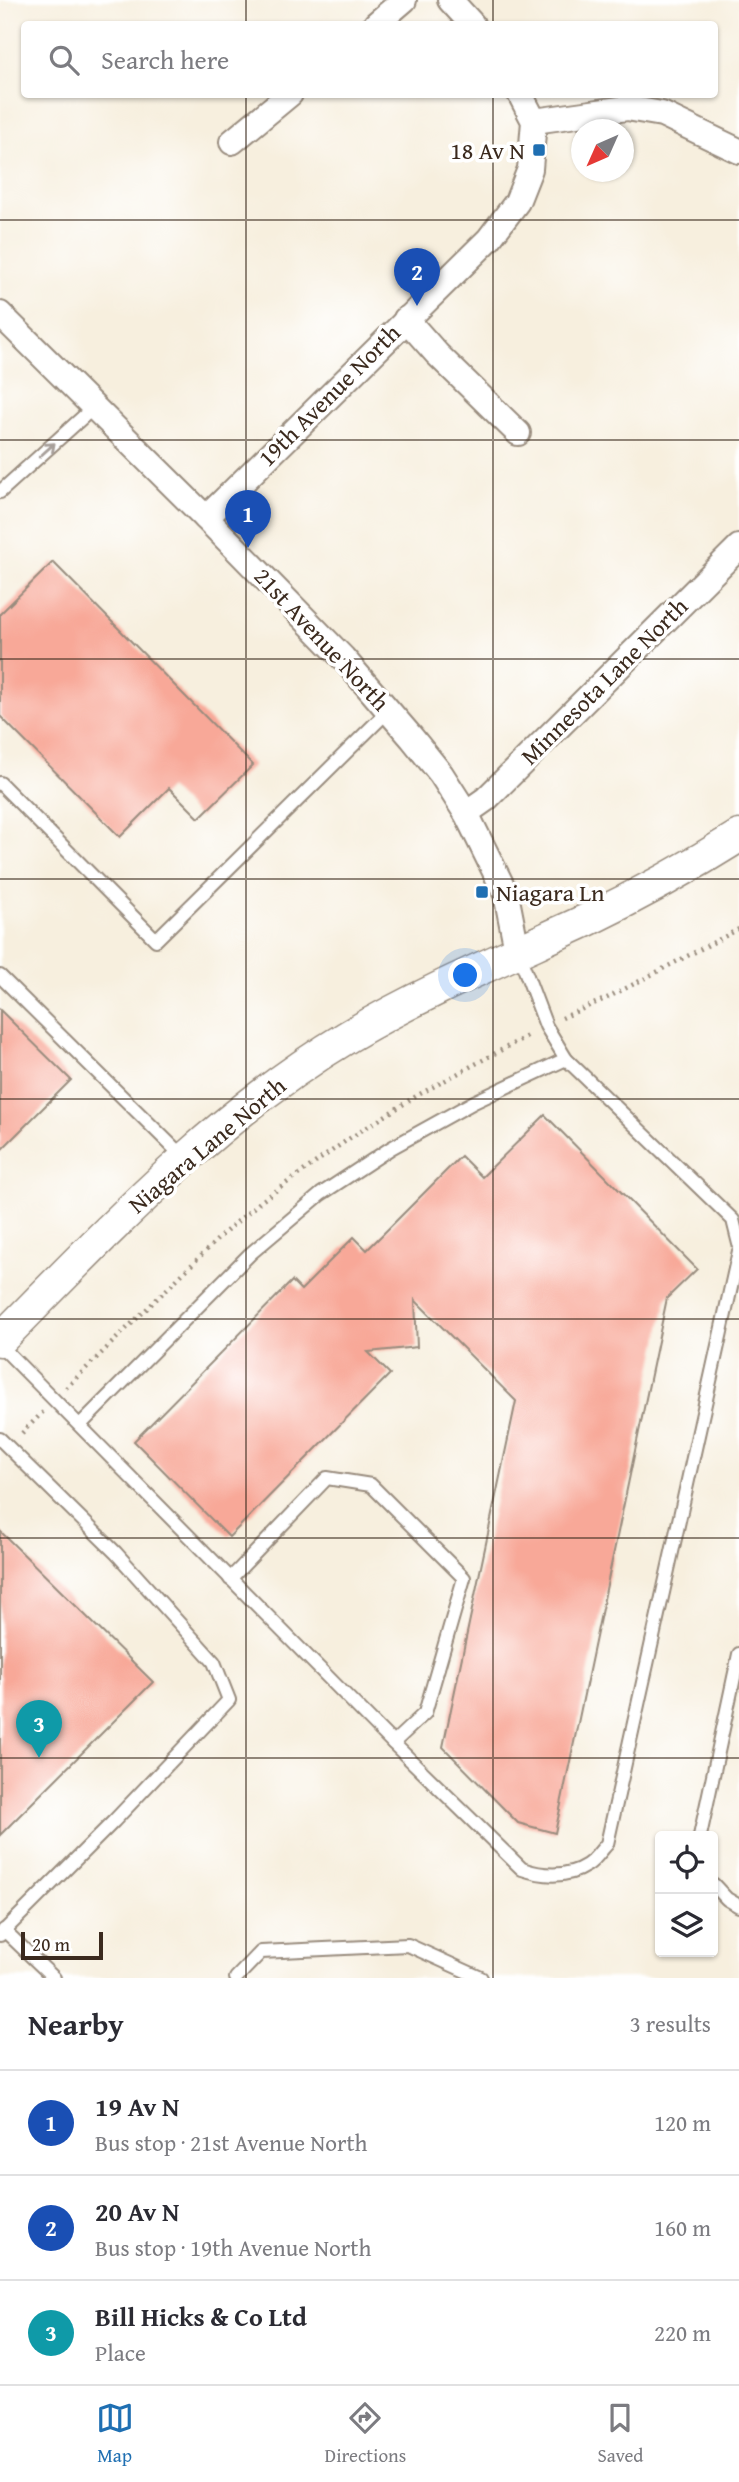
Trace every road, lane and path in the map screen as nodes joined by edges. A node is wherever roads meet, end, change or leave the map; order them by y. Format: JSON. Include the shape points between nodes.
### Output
{"nodes":[{"id":1,"x":404,"y":0,"type":"edge"},
{"id":2,"x":450,"y":0,"type":"edge"},
{"id":3,"x":380,"y":21,"type":"edge"},
{"id":4,"x":469,"y":21,"type":"edge"},
{"id":5,"x":285,"y":98,"type":"edge"},
{"id":6,"x":522,"y":98,"type":"edge"},
{"id":7,"x":534,"y":121,"type":"junction"},
{"id":8,"x":232,"y":142,"type":"dead end"},
{"id":9,"x":739,"y":151,"type":"edge"},
{"id":10,"x":0,"y":314,"type":"edge"},
{"id":11,"x":406,"y":319,"type":"junction"},
{"id":12,"x":94,"y":407,"type":"junction"},
{"id":13,"x":518,"y":433,"type":"dead end"},
{"id":14,"x":0,"y":492,"type":"edge"},
{"id":15,"x":206,"y":518,"type":"junction"},
{"id":16,"x":739,"y":547,"type":"edge"},
{"id":17,"x":389,"y":710,"type":"junction"},
{"id":18,"x":0,"y":783,"type":"edge"},
{"id":19,"x":466,"y":813,"type":"junction"},
{"id":20,"x":739,"y":836,"type":"edge"},
{"id":21,"x":517,"y":950,"type":"junction"},
{"id":22,"x":0,"y":976,"type":"edge"},
{"id":23,"x":566,"y":1059,"type":"junction"},
{"id":24,"x":184,"y":1158,"type":"junction"},
{"id":25,"x":739,"y":1244,"type":"edge"},
{"id":26,"x":739,"y":1251,"type":"edge"},
{"id":27,"x":0,"y":1343,"type":"edge"},
{"id":28,"x":80,"y":1425,"type":"junction"},
{"id":29,"x":0,"y":1439,"type":"edge"},
{"id":30,"x":230,"y":1578,"type":"junction"},
{"id":31,"x":739,"y":1654,"type":"edge"},
{"id":32,"x":393,"y":1743,"type":"junction"},
{"id":33,"x":701,"y":1831,"type":"edge"},
{"id":34,"x":718,"y":1889,"type":"edge"},
{"id":35,"x":739,"y":1906,"type":"edge"},
{"id":36,"x":2,"y":1933,"type":"edge"},
{"id":37,"x":54,"y":1978,"type":"edge"},
{"id":38,"x":236,"y":1978,"type":"edge"},
{"id":39,"x":481,"y":1978,"type":"edge"}],
"edges":[{"from":1,"to":3,"type":"street"},
{"from":2,"to":4,"type":"street"},
{"from":5,"to":8,"type":"street"},
{"from":6,"to":7,"type":"street"},
{"from":7,"to":9,"type":"street","via":[[627,108],[662,114]]},
{"from":7,"to":11,"type":"street","name":"19th Avenue North","via":[[530,169],[517,202],[489,239]]},
{"from":10,"to":12,"type":"street","name":"21st Avenue North"},
{"from":11,"to":13,"type":"street"},
{"from":11,"to":15,"type":"street","name":"19th Avenue North"},
{"from":14,"to":12,"type":"lane","one_way":true},
{"from":12,"to":15,"type":"street","name":"21st Avenue North"},
{"from":15,"to":17,"type":"street","name":"21st Avenue North"},
{"from":16,"to":19,"type":"street","name":"Minnesota Lane North","via":[[486,799]]},
{"from":17,"to":18,"type":"lane","via":[[156,940]]},
{"from":17,"to":19,"type":"street","name":"21st Avenue North"},
{"from":19,"to":21,"type":"street","name":"21st Avenue North","via":[[506,894]]},
{"from":20,"to":21,"type":"street","name":"Niagara Lane North","via":[[641,893]]},
{"from":21,"to":23,"type":"lane","via":[[546,1026]]},
{"from":21,"to":24,"type":"street","name":"Niagara Lane North","via":[[348,1036],[253,1101]]},
{"from":22,"to":24,"type":"lane"},
{"from":23,"to":25,"type":"lane","via":[[733,1220]]},
{"from":23,"to":28,"type":"lane","via":[[450,1115],[321,1194],[250,1254]]},
{"from":24,"to":27,"type":"street","name":"Niagara Lane North"},
{"from":26,"to":32,"type":"lane","via":[[607,1844],[587,1865],[563,1874],[541,1875],[522,1868]]},
{"from":27,"to":28,"type":"lane"},
{"from":28,"to":30,"type":"lane"},
{"from":29,"to":36,"type":"lane","via":[[116,1553],[214,1662],[229,1700]]},
{"from":30,"to":32,"type":"lane"},
{"from":30,"to":32,"type":"lane","via":[[327,1478],[371,1485],[464,1578],[425,1713]]},
{"from":31,"to":33,"type":"lane"},
{"from":34,"to":35,"type":"lane"},
{"from":36,"to":37,"type":"lane"},
{"from":38,"to":39,"type":"lane","via":[[261,1952],[408,1945]]}]}
